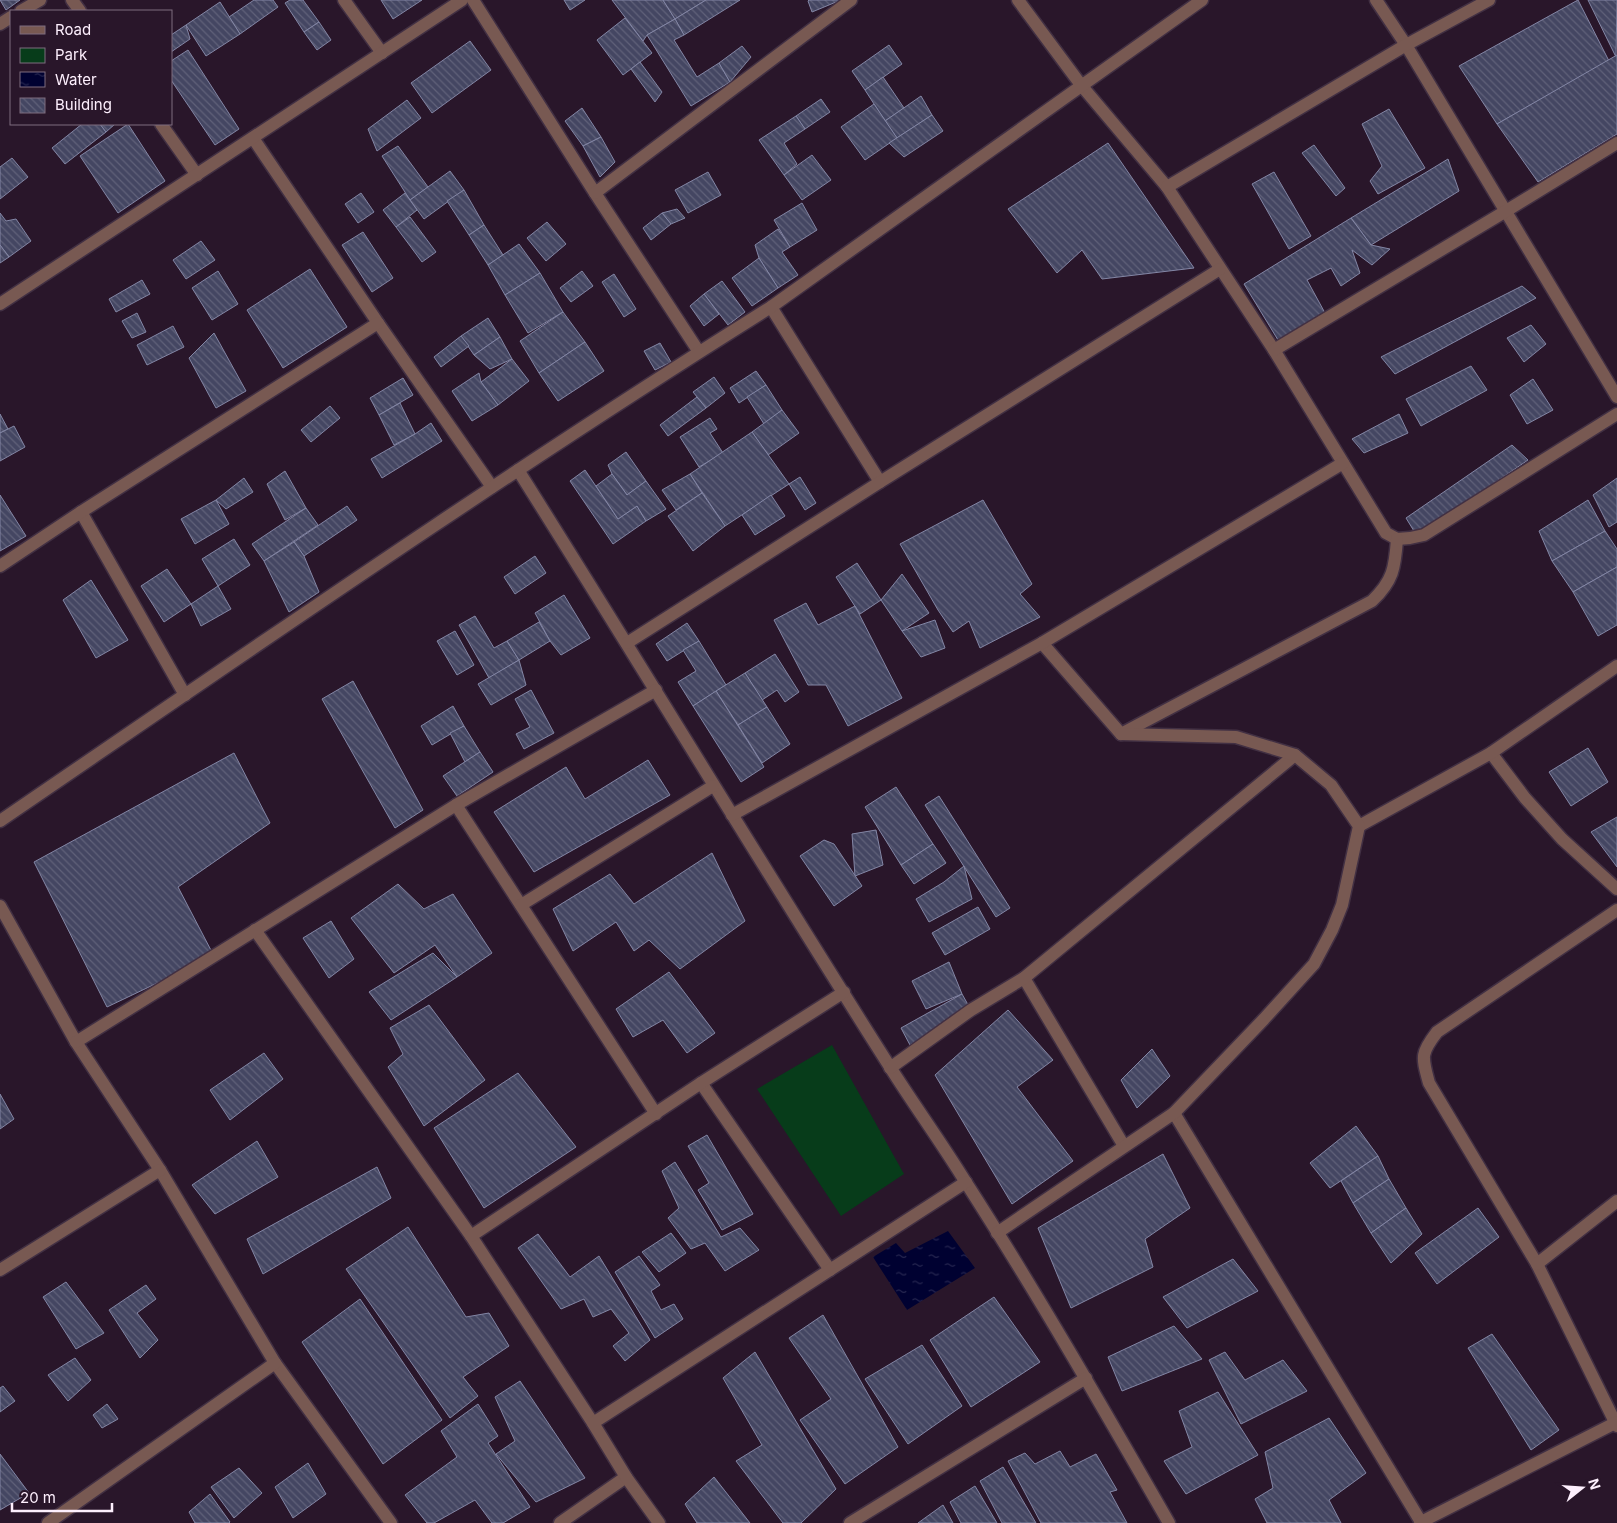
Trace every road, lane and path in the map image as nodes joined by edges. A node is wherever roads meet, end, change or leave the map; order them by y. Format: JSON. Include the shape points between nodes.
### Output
{"nodes":[{"id":1,"x":40,"y":0,"type":"edge"},
{"id":2,"x":344,"y":0,"type":"edge"},
{"id":3,"x":462,"y":0,"type":"edge"},
{"id":4,"x":473,"y":0,"type":"edge"},
{"id":5,"x":851,"y":0,"type":"edge"},
{"id":6,"x":1018,"y":0,"type":"edge"},
{"id":7,"x":1201,"y":0,"type":"edge"},
{"id":8,"x":1376,"y":0,"type":"edge"},
{"id":9,"x":1489,"y":0,"type":"edge"},
{"id":10,"x":23,"y":10,"type":"edge"},
{"id":11,"x":1406,"y":45,"type":"junction"},
{"id":12,"x":382,"y":52,"type":"junction"},
{"id":13,"x":1080,"y":85,"type":"junction"},
{"id":14,"x":162,"y":125,"type":"edge"},
{"id":15,"x":253,"y":138,"type":"junction"},
{"id":16,"x":1617,"y":143,"type":"edge"},
{"id":17,"x":197,"y":175,"type":"junction"},
{"id":18,"x":1167,"y":187,"type":"junction"},
{"id":19,"x":595,"y":193,"type":"junction"},
{"id":20,"x":1506,"y":211,"type":"junction"},
{"id":21,"x":1220,"y":269,"type":"junction"},
{"id":22,"x":0,"y":304,"type":"edge"},
{"id":23,"x":771,"y":308,"type":"junction"},
{"id":24,"x":378,"y":323,"type":"junction"},
{"id":25,"x":1274,"y":350,"type":"junction"},
{"id":26,"x":699,"y":352,"type":"junction"},
{"id":27,"x":1617,"y":397,"type":"edge"},
{"id":28,"x":1617,"y":414,"type":"edge"},
{"id":29,"x":1343,"y":463,"type":"junction"},
{"id":30,"x":518,"y":470,"type":"junction"},
{"id":31,"x":880,"y":482,"type":"junction"},
{"id":32,"x":492,"y":487,"type":"junction"},
{"id":33,"x":81,"y":512,"type":"junction"},
{"id":34,"x":1397,"y":540,"type":"junction"},
{"id":35,"x":0,"y":566,"type":"edge"},
{"id":36,"x":627,"y":643,"type":"junction"},
{"id":37,"x":1042,"y":643,"type":"junction"},
{"id":38,"x":1617,"y":666,"type":"edge"},
{"id":39,"x":656,"y":690,"type":"junction"},
{"id":40,"x":185,"y":695,"type":"junction"},
{"id":41,"x":1121,"y":734,"type":"junction"},
{"id":42,"x":1491,"y":752,"type":"junction"},
{"id":43,"x":1295,"y":755,"type":"junction"},
{"id":44,"x":713,"y":786,"type":"junction"},
{"id":45,"x":456,"y":805,"type":"junction"},
{"id":46,"x":732,"y":815,"type":"junction"},
{"id":47,"x":0,"y":820,"type":"edge"},
{"id":48,"x":1359,"y":826,"type":"junction"},
{"id":49,"x":1617,"y":889,"type":"edge"},
{"id":50,"x":520,"y":905,"type":"junction"},
{"id":51,"x":0,"y":906,"type":"edge"},
{"id":52,"x":1617,"y":910,"type":"edge"},
{"id":53,"x":255,"y":930,"type":"junction"},
{"id":54,"x":1024,"y":978,"type":"junction"},
{"id":55,"x":844,"y":992,"type":"junction"},
{"id":56,"x":76,"y":1042,"type":"junction"},
{"id":57,"x":890,"y":1068,"type":"junction"},
{"id":58,"x":701,"y":1083,"type":"junction"},
{"id":59,"x":1174,"y":1113,"type":"junction"},
{"id":60,"x":656,"y":1114,"type":"junction"},
{"id":61,"x":1124,"y":1146,"type":"junction"},
{"id":62,"x":160,"y":1170,"type":"junction"},
{"id":63,"x":966,"y":1182,"type":"junction"},
{"id":64,"x":1617,"y":1201,"type":"edge"},
{"id":65,"x":997,"y":1233,"type":"junction"},
{"id":66,"x":471,"y":1236,"type":"junction"},
{"id":67,"x":1537,"y":1264,"type":"junction"},
{"id":68,"x":0,"y":1270,"type":"edge"},
{"id":69,"x":830,"y":1270,"type":"junction"},
{"id":70,"x":275,"y":1363,"type":"junction"},
{"id":71,"x":1086,"y":1378,"type":"junction"},
{"id":72,"x":1616,"y":1423,"type":"edge"},
{"id":73,"x":593,"y":1424,"type":"junction"},
{"id":74,"x":626,"y":1477,"type":"junction"},
{"id":75,"x":48,"y":1523,"type":"edge"},
{"id":76,"x":391,"y":1523,"type":"edge"},
{"id":77,"x":560,"y":1523,"type":"edge"},
{"id":78,"x":659,"y":1523,"type":"edge"},
{"id":79,"x":850,"y":1523,"type":"edge"},
{"id":80,"x":1168,"y":1523,"type":"edge"},
{"id":81,"x":1421,"y":1523,"type":"edge"}],
"edges":[{"from":1,"to":10,"type":"street"},
{"from":2,"to":12,"type":"street"},
{"from":3,"to":12,"type":"street"},
{"from":4,"to":19,"type":"street"},
{"from":5,"to":19,"type":"street"},
{"from":6,"to":13,"type":"street"},
{"from":7,"to":13,"type":"street"},
{"from":8,"to":11,"type":"street"},
{"from":9,"to":11,"type":"street"},
{"from":11,"to":18,"type":"street"},
{"from":11,"to":20,"type":"street"},
{"from":12,"to":15,"type":"street"},
{"from":13,"to":18,"type":"street"},
{"from":13,"to":23,"type":"street"},
{"from":14,"to":17,"type":"street"},
{"from":15,"to":17,"type":"street"},
{"from":15,"to":24,"type":"street"},
{"from":16,"to":20,"type":"street"},
{"from":17,"to":22,"type":"street"},
{"from":18,"to":21,"type":"street"},
{"from":19,"to":26,"type":"street"},
{"from":20,"to":25,"type":"street"},
{"from":20,"to":27,"type":"street"},
{"from":21,"to":25,"type":"street"},
{"from":21,"to":31,"type":"street"},
{"from":23,"to":26,"type":"street"},
{"from":23,"to":31,"type":"street"},
{"from":24,"to":32,"type":"street"},
{"from":24,"to":33,"type":"street"},
{"from":25,"to":29,"type":"street"},
{"from":26,"to":30,"type":"street"},
{"from":28,"to":34,"type":"street","via":[[1424,535]]},
{"from":29,"to":34,"type":"street","via":[[1386,533]]},
{"from":29,"to":37,"type":"street"},
{"from":30,"to":32,"type":"street"},
{"from":30,"to":36,"type":"street"},
{"from":31,"to":36,"type":"street"},
{"from":32,"to":40,"type":"street"},
{"from":33,"to":35,"type":"street"},
{"from":33,"to":40,"type":"street"},
{"from":34,"to":41,"type":"street","via":[[1392,575],[1372,601]]},
{"from":36,"to":39,"type":"street"},
{"from":37,"to":41,"type":"street"},
{"from":37,"to":46,"type":"street"},
{"from":38,"to":42,"type":"street"},
{"from":39,"to":44,"type":"street"},
{"from":39,"to":45,"type":"street"},
{"from":40,"to":47,"type":"street"},
{"from":41,"to":43,"type":"street","via":[[1236,738]]},
{"from":42,"to":48,"type":"street"},
{"from":42,"to":49,"type":"street","via":[[1525,798],[1556,832]]},
{"from":43,"to":48,"type":"street","via":[[1332,785]]},
{"from":43,"to":54,"type":"street"},
{"from":44,"to":46,"type":"street"},
{"from":44,"to":50,"type":"street"},
{"from":45,"to":50,"type":"street"},
{"from":45,"to":53,"type":"street"},
{"from":46,"to":55,"type":"street"},
{"from":48,"to":59,"type":"street","via":[[1342,905],[1314,964]]},
{"from":50,"to":60,"type":"street"},
{"from":51,"to":56,"type":"street"},
{"from":52,"to":67,"type":"street","via":[[1436,1032],[1426,1046],[1423,1061],[1429,1083]]},
{"from":53,"to":56,"type":"street"},
{"from":53,"to":66,"type":"street"},
{"from":54,"to":57,"type":"street","via":[[971,1010]]},
{"from":54,"to":61,"type":"street"},
{"from":55,"to":57,"type":"street"},
{"from":55,"to":58,"type":"street"},
{"from":56,"to":62,"type":"street"},
{"from":57,"to":63,"type":"street"},
{"from":58,"to":60,"type":"street"},
{"from":58,"to":69,"type":"street"},
{"from":59,"to":61,"type":"street"},
{"from":59,"to":81,"type":"street"},
{"from":60,"to":66,"type":"street"},
{"from":61,"to":65,"type":"street"},
{"from":62,"to":68,"type":"street"},
{"from":62,"to":70,"type":"street"},
{"from":63,"to":65,"type":"street"},
{"from":63,"to":69,"type":"street"},
{"from":64,"to":67,"type":"street"},
{"from":65,"to":71,"type":"street"},
{"from":66,"to":73,"type":"street"},
{"from":67,"to":72,"type":"street"},
{"from":69,"to":73,"type":"street"},
{"from":70,"to":75,"type":"street"},
{"from":70,"to":76,"type":"street"},
{"from":71,"to":79,"type":"street"},
{"from":71,"to":80,"type":"street"},
{"from":72,"to":81,"type":"street"},
{"from":73,"to":74,"type":"street"},
{"from":74,"to":77,"type":"street"},
{"from":74,"to":78,"type":"street"}]}
